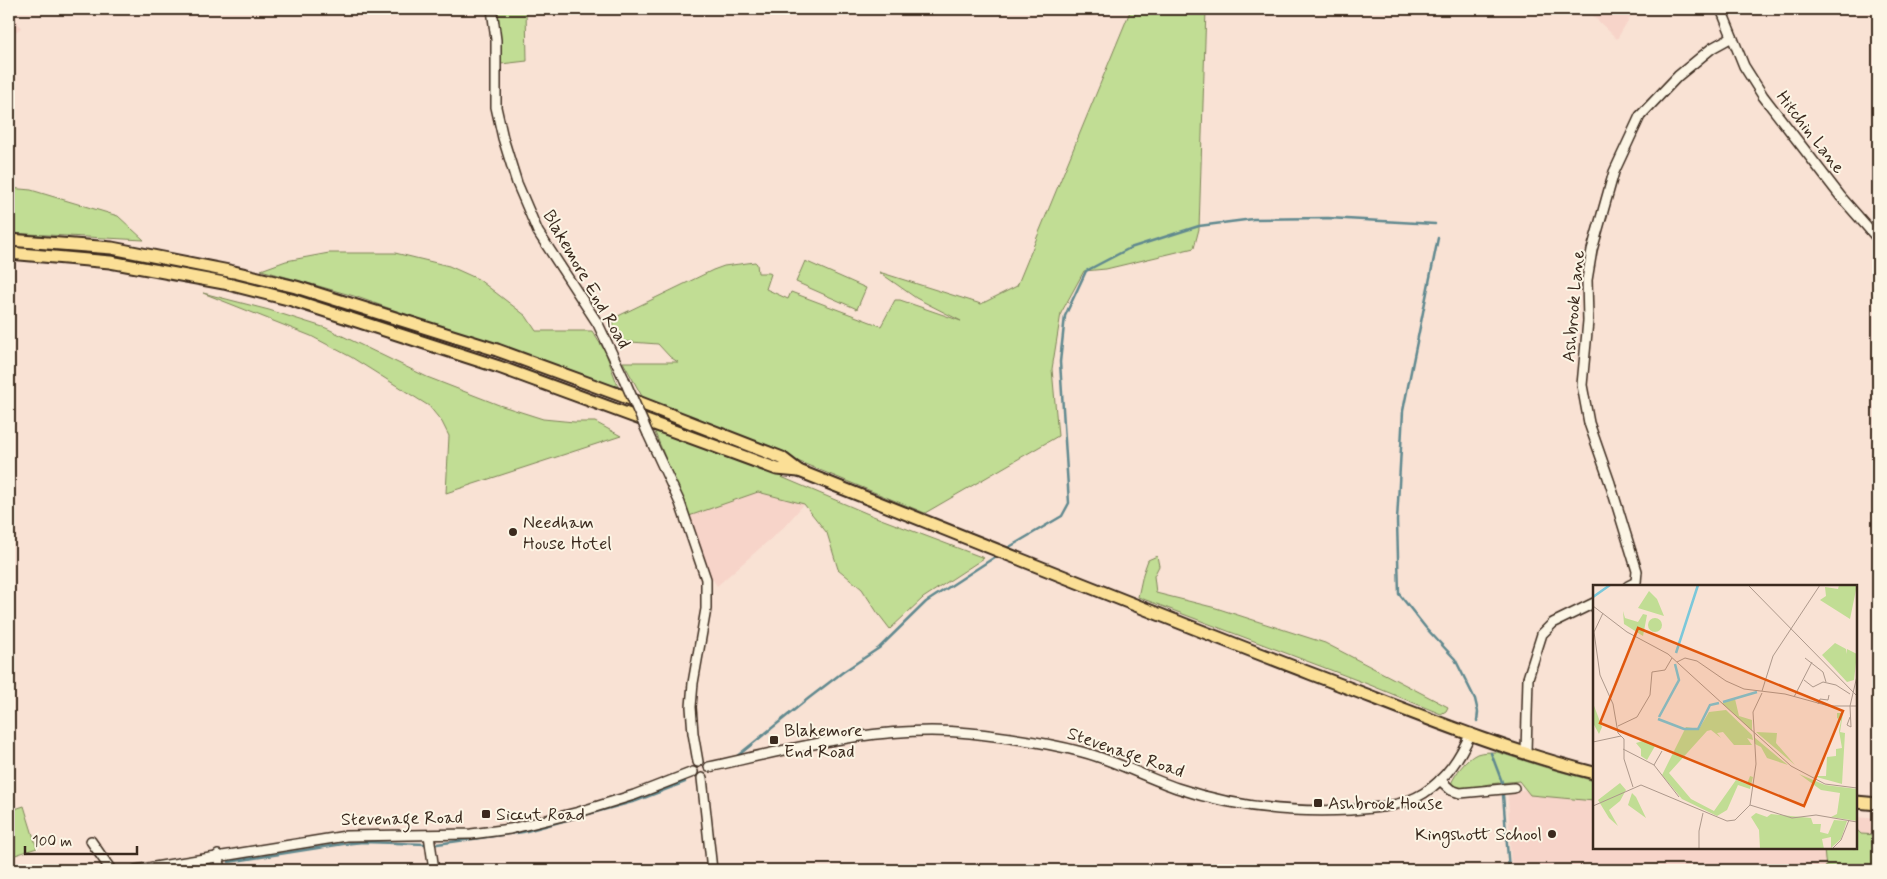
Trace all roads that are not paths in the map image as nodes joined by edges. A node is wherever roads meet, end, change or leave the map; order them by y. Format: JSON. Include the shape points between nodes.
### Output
{"nodes":[{"id":1,"x":492,"y":9,"type":"edge"},
{"id":2,"x":1721,"y":9,"type":"edge"},
{"id":3,"x":1732,"y":37,"type":"junction"},
{"id":4,"x":1878,"y":238,"type":"edge"},
{"id":5,"x":9,"y":240,"type":"edge"},
{"id":6,"x":9,"y":253,"type":"edge"},
{"id":7,"x":799,"y":471,"type":"junction"},
{"id":8,"x":1630,"y":585,"type":"edge"},
{"id":9,"x":1593,"y":603,"type":"edge"},
{"id":10,"x":1471,"y":733,"type":"junction"},
{"id":11,"x":1526,"y":752,"type":"junction"},
{"id":12,"x":698,"y":762,"type":"junction"},
{"id":13,"x":709,"y":767,"type":"junction"},
{"id":14,"x":693,"y":772,"type":"junction"},
{"id":15,"x":1593,"y":773,"type":"edge"},
{"id":16,"x":702,"y":778,"type":"junction"},
{"id":17,"x":1440,"y":780,"type":"junction"},
{"id":18,"x":1514,"y":788,"type":"dead end"},
{"id":19,"x":1857,"y":802,"type":"edge"},
{"id":20,"x":1878,"y":804,"type":"edge"},
{"id":21,"x":430,"y":835,"type":"junction"},
{"id":22,"x":91,"y":841,"type":"dead end"},
{"id":23,"x":218,"y":856,"type":"junction"},
{"id":24,"x":111,"y":870,"type":"edge"},
{"id":25,"x":136,"y":870,"type":"edge"},
{"id":26,"x":221,"y":870,"type":"edge"},
{"id":27,"x":434,"y":870,"type":"edge"},
{"id":28,"x":712,"y":870,"type":"edge"}],
"edges":[{"from":1,"to":12,"type":"street","name":"Blakemore End Road","bridge":true,"via":[[496,40],[496,107],[517,183],[538,232],[598,324],[680,503],[706,579],[706,609],[691,707]]},
{"from":2,"to":3,"type":"street"},
{"from":3,"to":4,"type":"street","name":"Hitchin Lane","via":[[1744,66],[1763,96],[1841,197]]},
{"from":3,"to":8,"type":"street","name":"Ashbrook Lane","via":[[1712,48],[1678,76],[1640,116],[1614,172],[1592,250],[1587,280],[1588,321],[1582,385],[1589,423],[1637,571],[1636,582]]},
{"from":5,"to":7,"type":"main road","via":[[112,248],[296,287],[497,350],[620,394],[782,458]]},
{"from":6,"to":7,"type":"main road","via":[[110,262],[224,283],[292,300],[499,367],[777,469]]},
{"from":7,"to":10,"type":"main road","via":[[1256,653]]},
{"from":9,"to":11,"type":"street","via":[[1553,623],[1542,634],[1528,678]]},
{"from":10,"to":11,"type":"main road"},
{"from":10,"to":17,"type":"street","name":"Stevenage Road","via":[[1454,764]]},
{"from":11,"to":15,"type":"main road"},
{"from":12,"to":13,"type":"street","via":[[702,761]]},
{"from":12,"to":14,"type":"street","via":[[694,764]]},
{"from":13,"to":16,"type":"street","via":[[709,772]]},
{"from":13,"to":17,"type":"street","name":"Stevenage Road","via":[[853,737],[905,732],[967,732],[1018,738],[1083,752],[1203,796],[1258,807],[1314,812],[1393,806],[1423,794]]},
{"from":14,"to":16,"type":"street"},
{"from":14,"to":21,"type":"street","name":"Stevenage Road","via":[[634,795],[521,827],[471,834]]},
{"from":16,"to":28,"type":"street"},
{"from":17,"to":18,"type":"street","via":[[1460,793]]},
{"from":19,"to":20,"type":"main road"},
{"from":21,"to":23,"type":"street","name":"Stevenage Road","via":[[346,836]]},
{"from":21,"to":27,"type":"street"},
{"from":22,"to":24,"type":"street"},
{"from":23,"to":25,"type":"street","name":"Stevenage Road"},
{"from":23,"to":26,"type":"street"}]}
